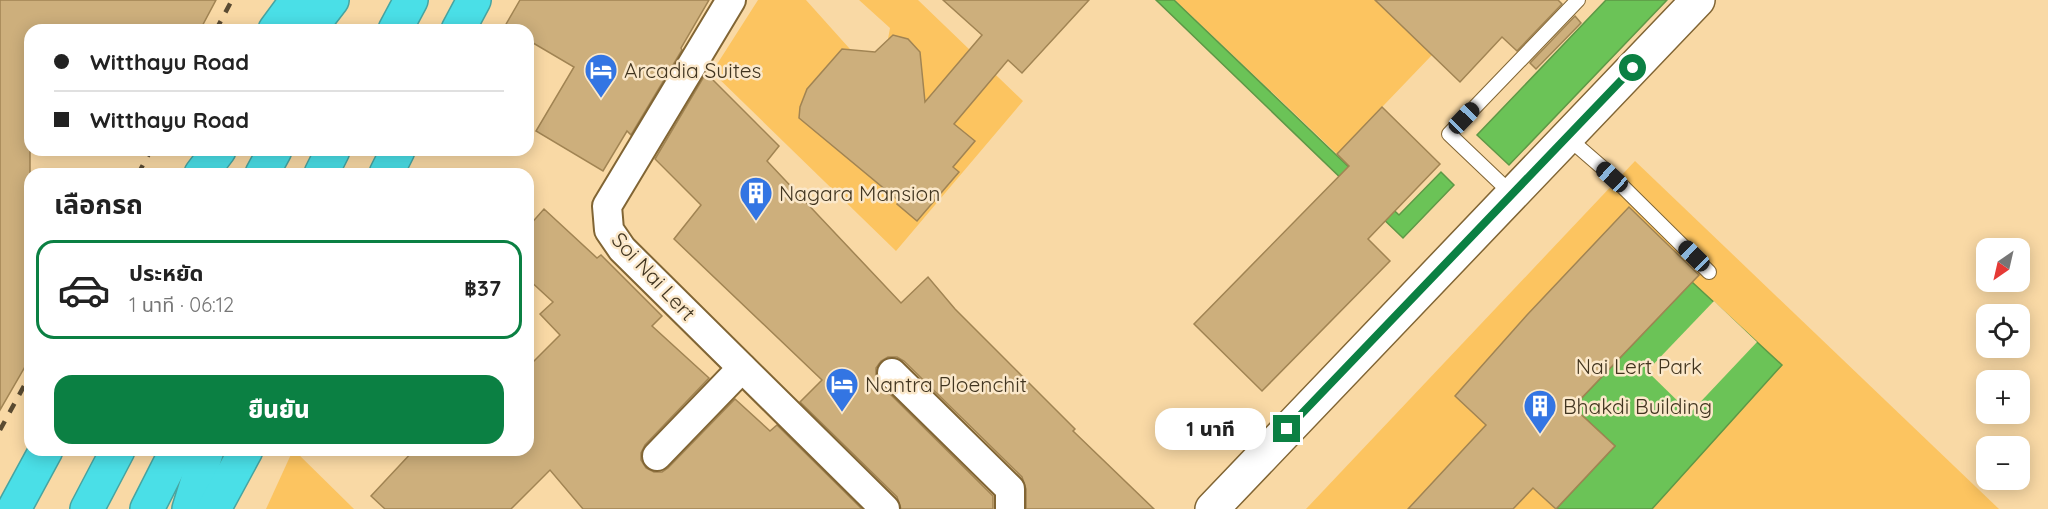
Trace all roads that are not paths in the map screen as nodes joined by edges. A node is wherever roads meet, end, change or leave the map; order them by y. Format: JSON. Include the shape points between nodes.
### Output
{"nodes":[{"id":1,"x":277,"y":0,"type":"edge"},
{"id":2,"x":297,"y":0,"type":"edge"},
{"id":3,"x":332,"y":0,"type":"edge"},
{"id":4,"x":353,"y":0,"type":"edge"},
{"id":5,"x":403,"y":0,"type":"edge"},
{"id":6,"x":411,"y":0,"type":"edge"},
{"id":7,"x":474,"y":0,"type":"edge"},
{"id":8,"x":731,"y":0,"type":"edge"},
{"id":9,"x":1578,"y":0,"type":"edge"},
{"id":10,"x":1698,"y":0,"type":"edge"},
{"id":11,"x":264,"y":24,"type":"edge"},
{"id":12,"x":279,"y":24,"type":"edge"},
{"id":13,"x":314,"y":24,"type":"edge"},
{"id":14,"x":340,"y":24,"type":"edge"},
{"id":15,"x":390,"y":24,"type":"edge"},
{"id":16,"x":398,"y":24,"type":"edge"},
{"id":17,"x":461,"y":24,"type":"edge"},
{"id":18,"x":1567,"y":136,"type":"junction"},
{"id":19,"x":1512,"y":194,"type":"junction"},
{"id":20,"x":1709,"y":272,"type":"dead end"},
{"id":21,"x":742,"y":368,"type":"junction"},
{"id":22,"x":892,"y":373,"type":"dead end"},
{"id":23,"x":43,"y":456,"type":"edge"},
{"id":24,"x":60,"y":456,"type":"edge"},
{"id":25,"x":115,"y":456,"type":"edge"},
{"id":26,"x":174,"y":456,"type":"edge"},
{"id":27,"x":205,"y":456,"type":"edge"},
{"id":28,"x":243,"y":456,"type":"edge"},
{"id":29,"x":657,"y":456,"type":"dead end"},
{"id":30,"x":14,"y":509,"type":"edge"},
{"id":31,"x":36,"y":509,"type":"edge"},
{"id":32,"x":87,"y":509,"type":"edge"},
{"id":33,"x":147,"y":509,"type":"edge"},
{"id":34,"x":189,"y":509,"type":"edge"},
{"id":35,"x":214,"y":509,"type":"edge"},
{"id":36,"x":885,"y":509,"type":"edge"},
{"id":37,"x":1010,"y":509,"type":"edge"},
{"id":38,"x":1212,"y":509,"type":"edge"}],
"edges":[{"from":1,"to":11,"type":"highway"},
{"from":2,"to":12,"type":"highway"},
{"from":3,"to":13,"type":"highway"},
{"from":4,"to":14,"type":"highway"},
{"from":5,"to":15,"type":"highway"},
{"from":6,"to":16,"type":"highway"},
{"from":7,"to":17,"type":"highway"},
{"from":8,"to":21,"type":"street","name":"Soi Nai Lert","via":[[607,206],[609,230],[622,249]]},
{"from":9,"to":19,"type":"lane","via":[[1449,134]]},
{"from":10,"to":18,"type":"street"},
{"from":18,"to":19,"type":"street"},
{"from":18,"to":20,"type":"lane"},
{"from":19,"to":38,"type":"street"},
{"from":21,"to":29,"type":"street"},
{"from":21,"to":36,"type":"street","name":"Soi Nai Lert"},
{"from":22,"to":37,"type":"street","via":[[1010,489]]},
{"from":23,"to":30,"type":"highway"},
{"from":24,"to":31,"type":"highway"},
{"from":25,"to":32,"type":"highway"},
{"from":26,"to":33,"type":"highway"},
{"from":27,"to":34,"type":"highway"},
{"from":28,"to":35,"type":"highway"}]}
